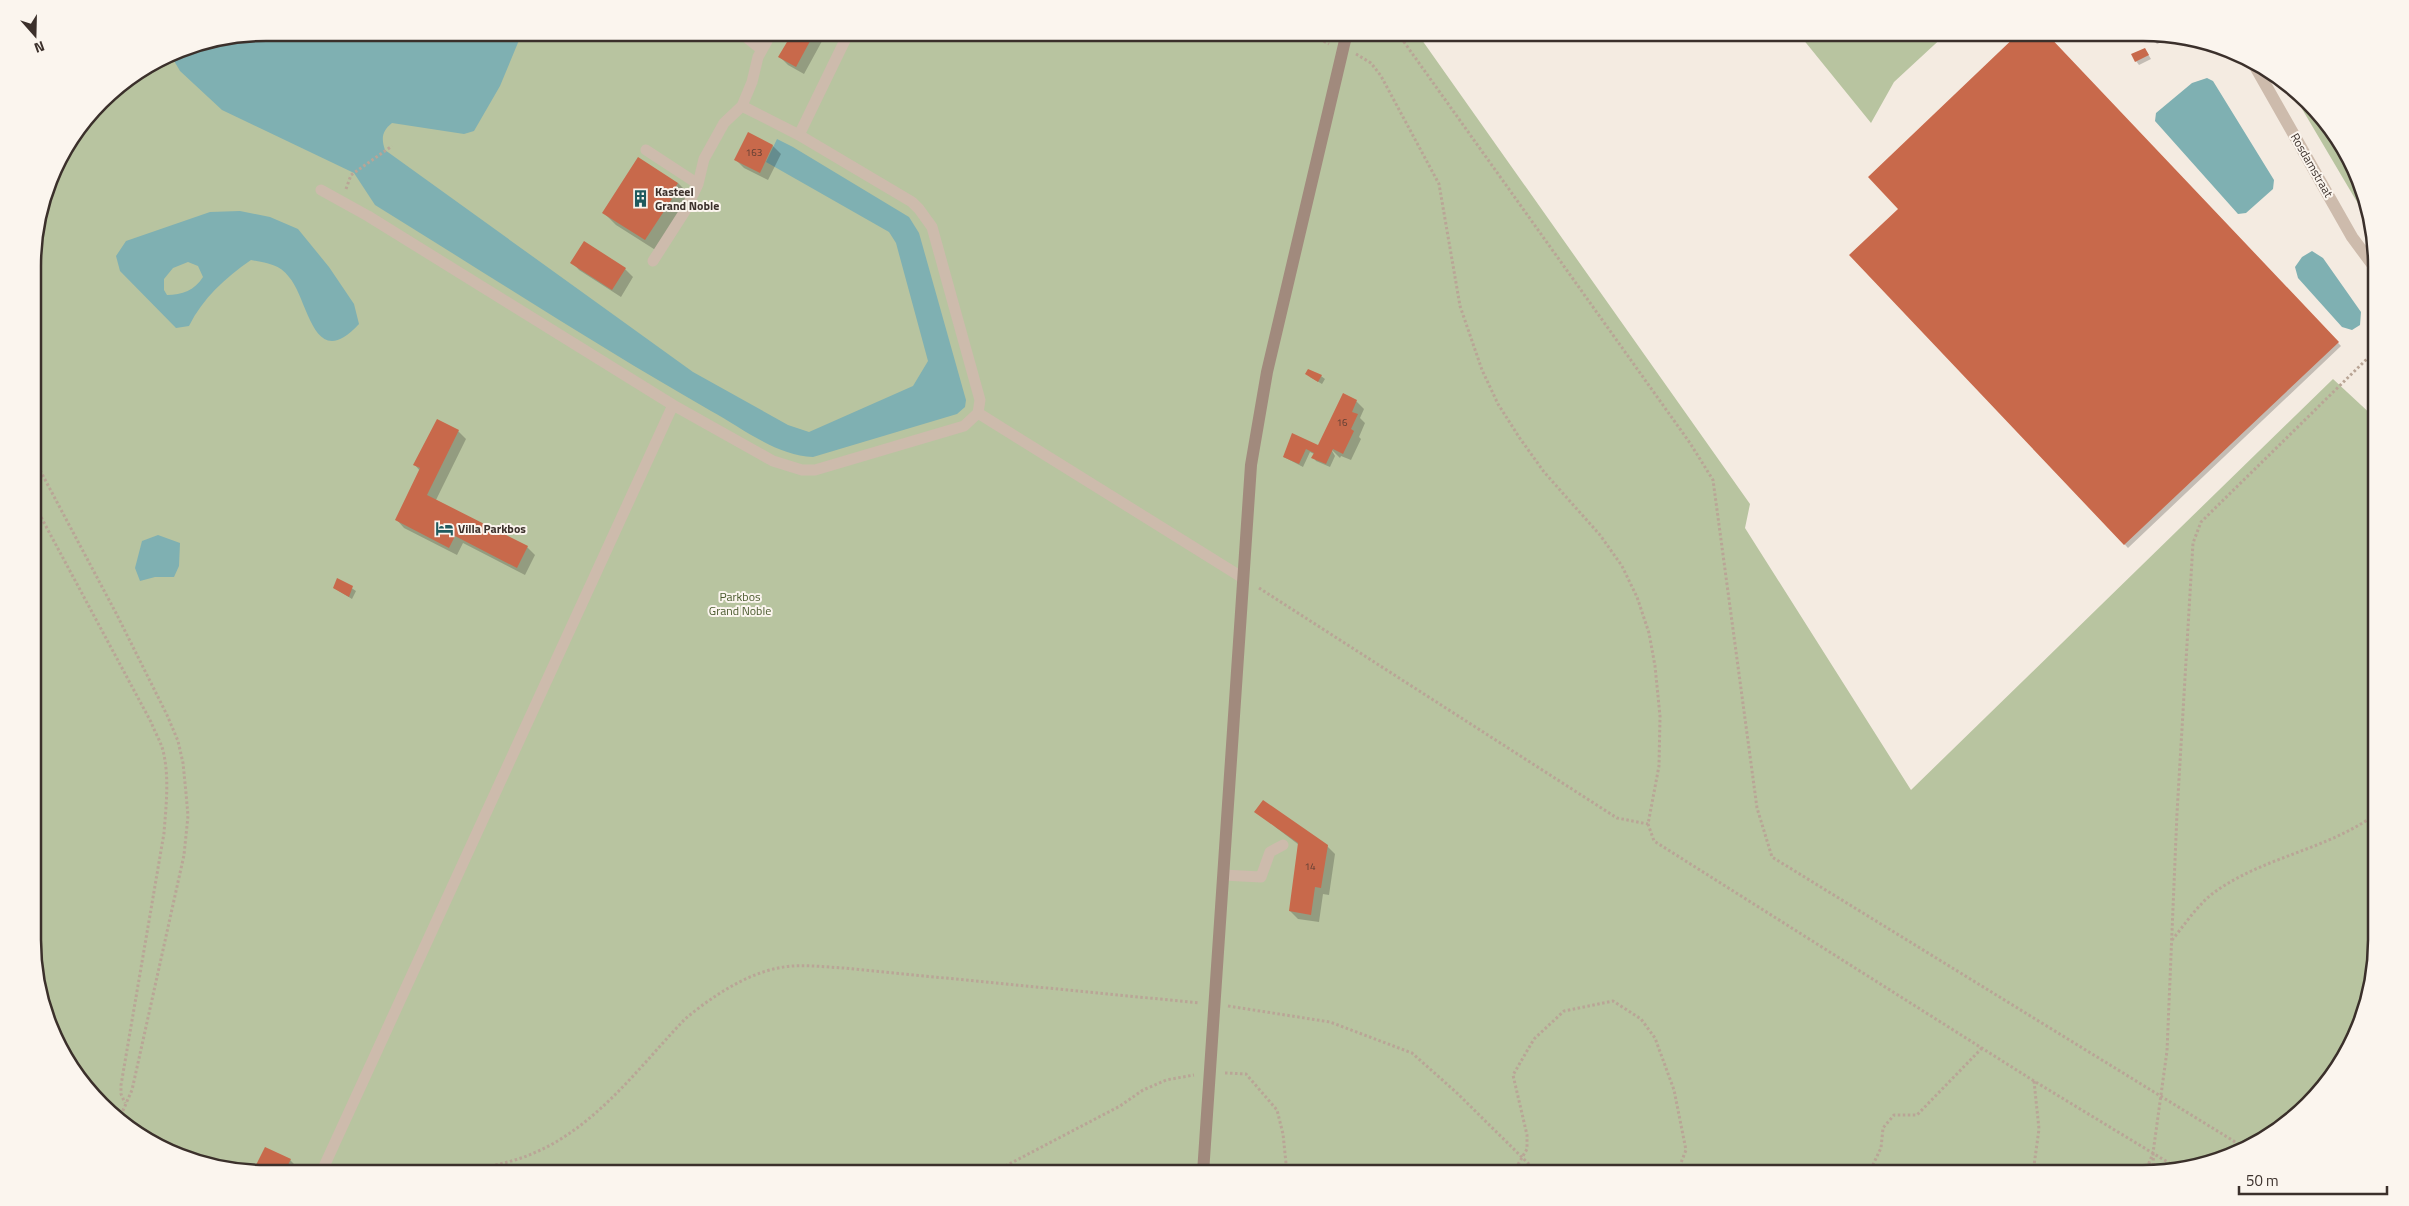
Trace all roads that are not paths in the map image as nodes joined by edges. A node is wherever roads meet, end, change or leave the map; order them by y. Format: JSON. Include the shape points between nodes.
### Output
{"nodes":[{"id":1,"x":751,"y":41,"type":"edge"},
{"id":2,"x":767,"y":41,"type":"edge"},
{"id":3,"x":845,"y":41,"type":"edge"},
{"id":4,"x":1345,"y":41,"type":"edge"},
{"id":5,"x":762,"y":50,"type":"junction"},
{"id":6,"x":2259,"y":74,"type":"edge"},
{"id":7,"x":742,"y":106,"type":"junction"},
{"id":8,"x":799,"y":135,"type":"junction"},
{"id":9,"x":646,"y":150,"type":"dead end"},
{"id":10,"x":698,"y":184,"type":"junction"},
{"id":11,"x":321,"y":190,"type":"dead end"},
{"id":12,"x":2367,"y":258,"type":"edge"},
{"id":13,"x":653,"y":261,"type":"dead end"},
{"id":14,"x":673,"y":405,"type":"junction"},
{"id":15,"x":978,"y":414,"type":"junction"},
{"id":16,"x":1243,"y":578,"type":"junction"},
{"id":17,"x":1283,"y":845,"type":"dead end"},
{"id":18,"x":1223,"y":875,"type":"junction"},
{"id":19,"x":325,"y":1165,"type":"edge"},
{"id":20,"x":1203,"y":1165,"type":"edge"}],
"edges":[{"from":1,"to":5,"type":"lane"},
{"from":2,"to":5,"type":"lane"},
{"from":3,"to":8,"type":"lane"},
{"from":4,"to":16,"type":"street","via":[[1267,372],[1251,465]]},
{"from":5,"to":7,"type":"lane"},
{"from":6,"to":12,"type":"street","name":"Rosdamstraat","via":[[2352,237]]},
{"from":7,"to":8,"type":"lane"},
{"from":7,"to":10,"type":"lane","via":[[724,124],[708,152]]},
{"from":8,"to":15,"type":"lane","via":[[912,202],[932,227],[980,400]]},
{"from":9,"to":10,"type":"lane"},
{"from":10,"to":13,"type":"lane","via":[[685,212]]},
{"from":11,"to":14,"type":"lane"},
{"from":14,"to":15,"type":"lane","via":[[773,461],[802,470],[815,470],[964,426]]},
{"from":14,"to":19,"type":"lane"},
{"from":15,"to":16,"type":"lane"},
{"from":16,"to":18,"type":"street"},
{"from":17,"to":18,"type":"lane","via":[[1270,852],[1261,877]]},
{"from":18,"to":20,"type":"street"}]}
